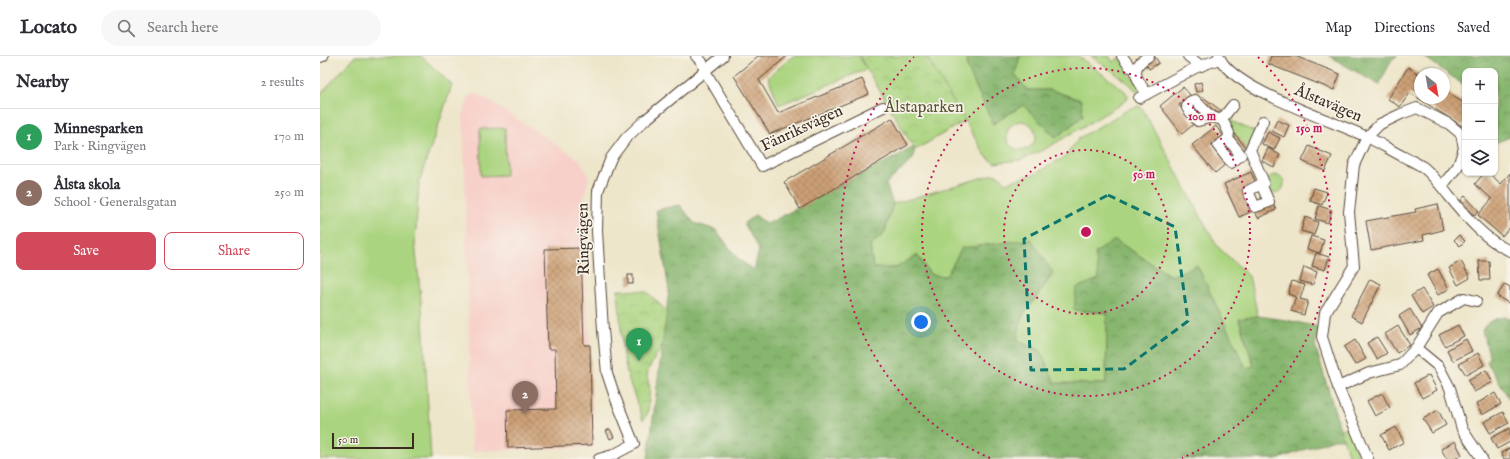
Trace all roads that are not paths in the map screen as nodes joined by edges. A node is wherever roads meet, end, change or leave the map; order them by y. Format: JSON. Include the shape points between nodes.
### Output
{"nodes":[{"id":1,"x":696,"y":56,"type":"edge"},
{"id":2,"x":724,"y":56,"type":"edge"},
{"id":3,"x":1122,"y":56,"type":"edge"},
{"id":4,"x":1149,"y":56,"type":"edge"},
{"id":5,"x":1188,"y":56,"type":"edge"},
{"id":6,"x":1219,"y":57,"type":"edge"},
{"id":7,"x":1200,"y":66,"type":"junction"},
{"id":8,"x":1136,"y":68,"type":"junction"},
{"id":9,"x":705,"y":71,"type":"junction"},
{"id":10,"x":1233,"y":105,"type":"dead end"},
{"id":11,"x":883,"y":107,"type":"dead end"},
{"id":12,"x":1263,"y":121,"type":"dead end"},
{"id":13,"x":1367,"y":137,"type":"junction"},
{"id":14,"x":1250,"y":150,"type":"junction"},
{"id":15,"x":1261,"y":184,"type":"dead end"},
{"id":16,"x":1442,"y":186,"type":"junction"},
{"id":17,"x":1510,"y":251,"type":"edge"},
{"id":18,"x":1476,"y":301,"type":"dead end"},
{"id":19,"x":1416,"y":348,"type":"junction"},
{"id":20,"x":1338,"y":388,"type":"junction"},
{"id":21,"x":599,"y":459,"type":"edge"},
{"id":22,"x":1368,"y":459,"type":"edge"},
{"id":23,"x":1482,"y":459,"type":"edge"}],
"edges":[{"from":1,"to":9,"type":"street","name":"Fänriksvägen","via":[[702,62]]},
{"from":2,"to":9,"type":"street","name":"Ringvägen"},
{"from":3,"to":8,"type":"street","via":[[1130,67]]},
{"from":4,"to":8,"type":"street","via":[[1140,61]]},
{"from":5,"to":7,"type":"street"},
{"from":6,"to":7,"type":"street","name":"Ålstavägen"},
{"from":6,"to":13,"type":"street","name":"Ålstavägen","via":[[1230,71],[1248,84]]},
{"from":7,"to":8,"type":"street","name":"Ålstavägen","via":[[1143,96]]},
{"from":9,"to":11,"type":"street","name":"Fänriksvägen","via":[[762,166]]},
{"from":9,"to":21,"type":"street","name":"Ringvägen","via":[[626,138],[611,158],[598,192],[596,211],[607,373],[634,444]]},
{"from":10,"to":14,"type":"street","via":[[1217,118],[1229,133],[1228,139],[1241,155]]},
{"from":12,"to":14,"type":"street"},
{"from":13,"to":16,"type":"street","name":"Ålstavägen","via":[[1423,167]]},
{"from":13,"to":16,"type":"street","via":[[1380,124],[1417,108],[1449,124],[1461,134],[1464,148],[1458,166]]},
{"from":13,"to":20,"type":"street","via":[[1354,165],[1349,212],[1354,266],[1325,313],[1322,337]]},
{"from":14,"to":15,"type":"street","via":[[1264,183]]},
{"from":16,"to":17,"type":"street","name":"Ålstavägen","via":[[1486,236]]},
{"from":18,"to":19,"type":"street","via":[[1464,298],[1438,313]]},
{"from":19,"to":20,"type":"street","via":[[1400,365],[1369,373]]},
{"from":19,"to":23,"type":"street","via":[[1439,367],[1450,388],[1462,429]]},
{"from":20,"to":22,"type":"street"}]}
